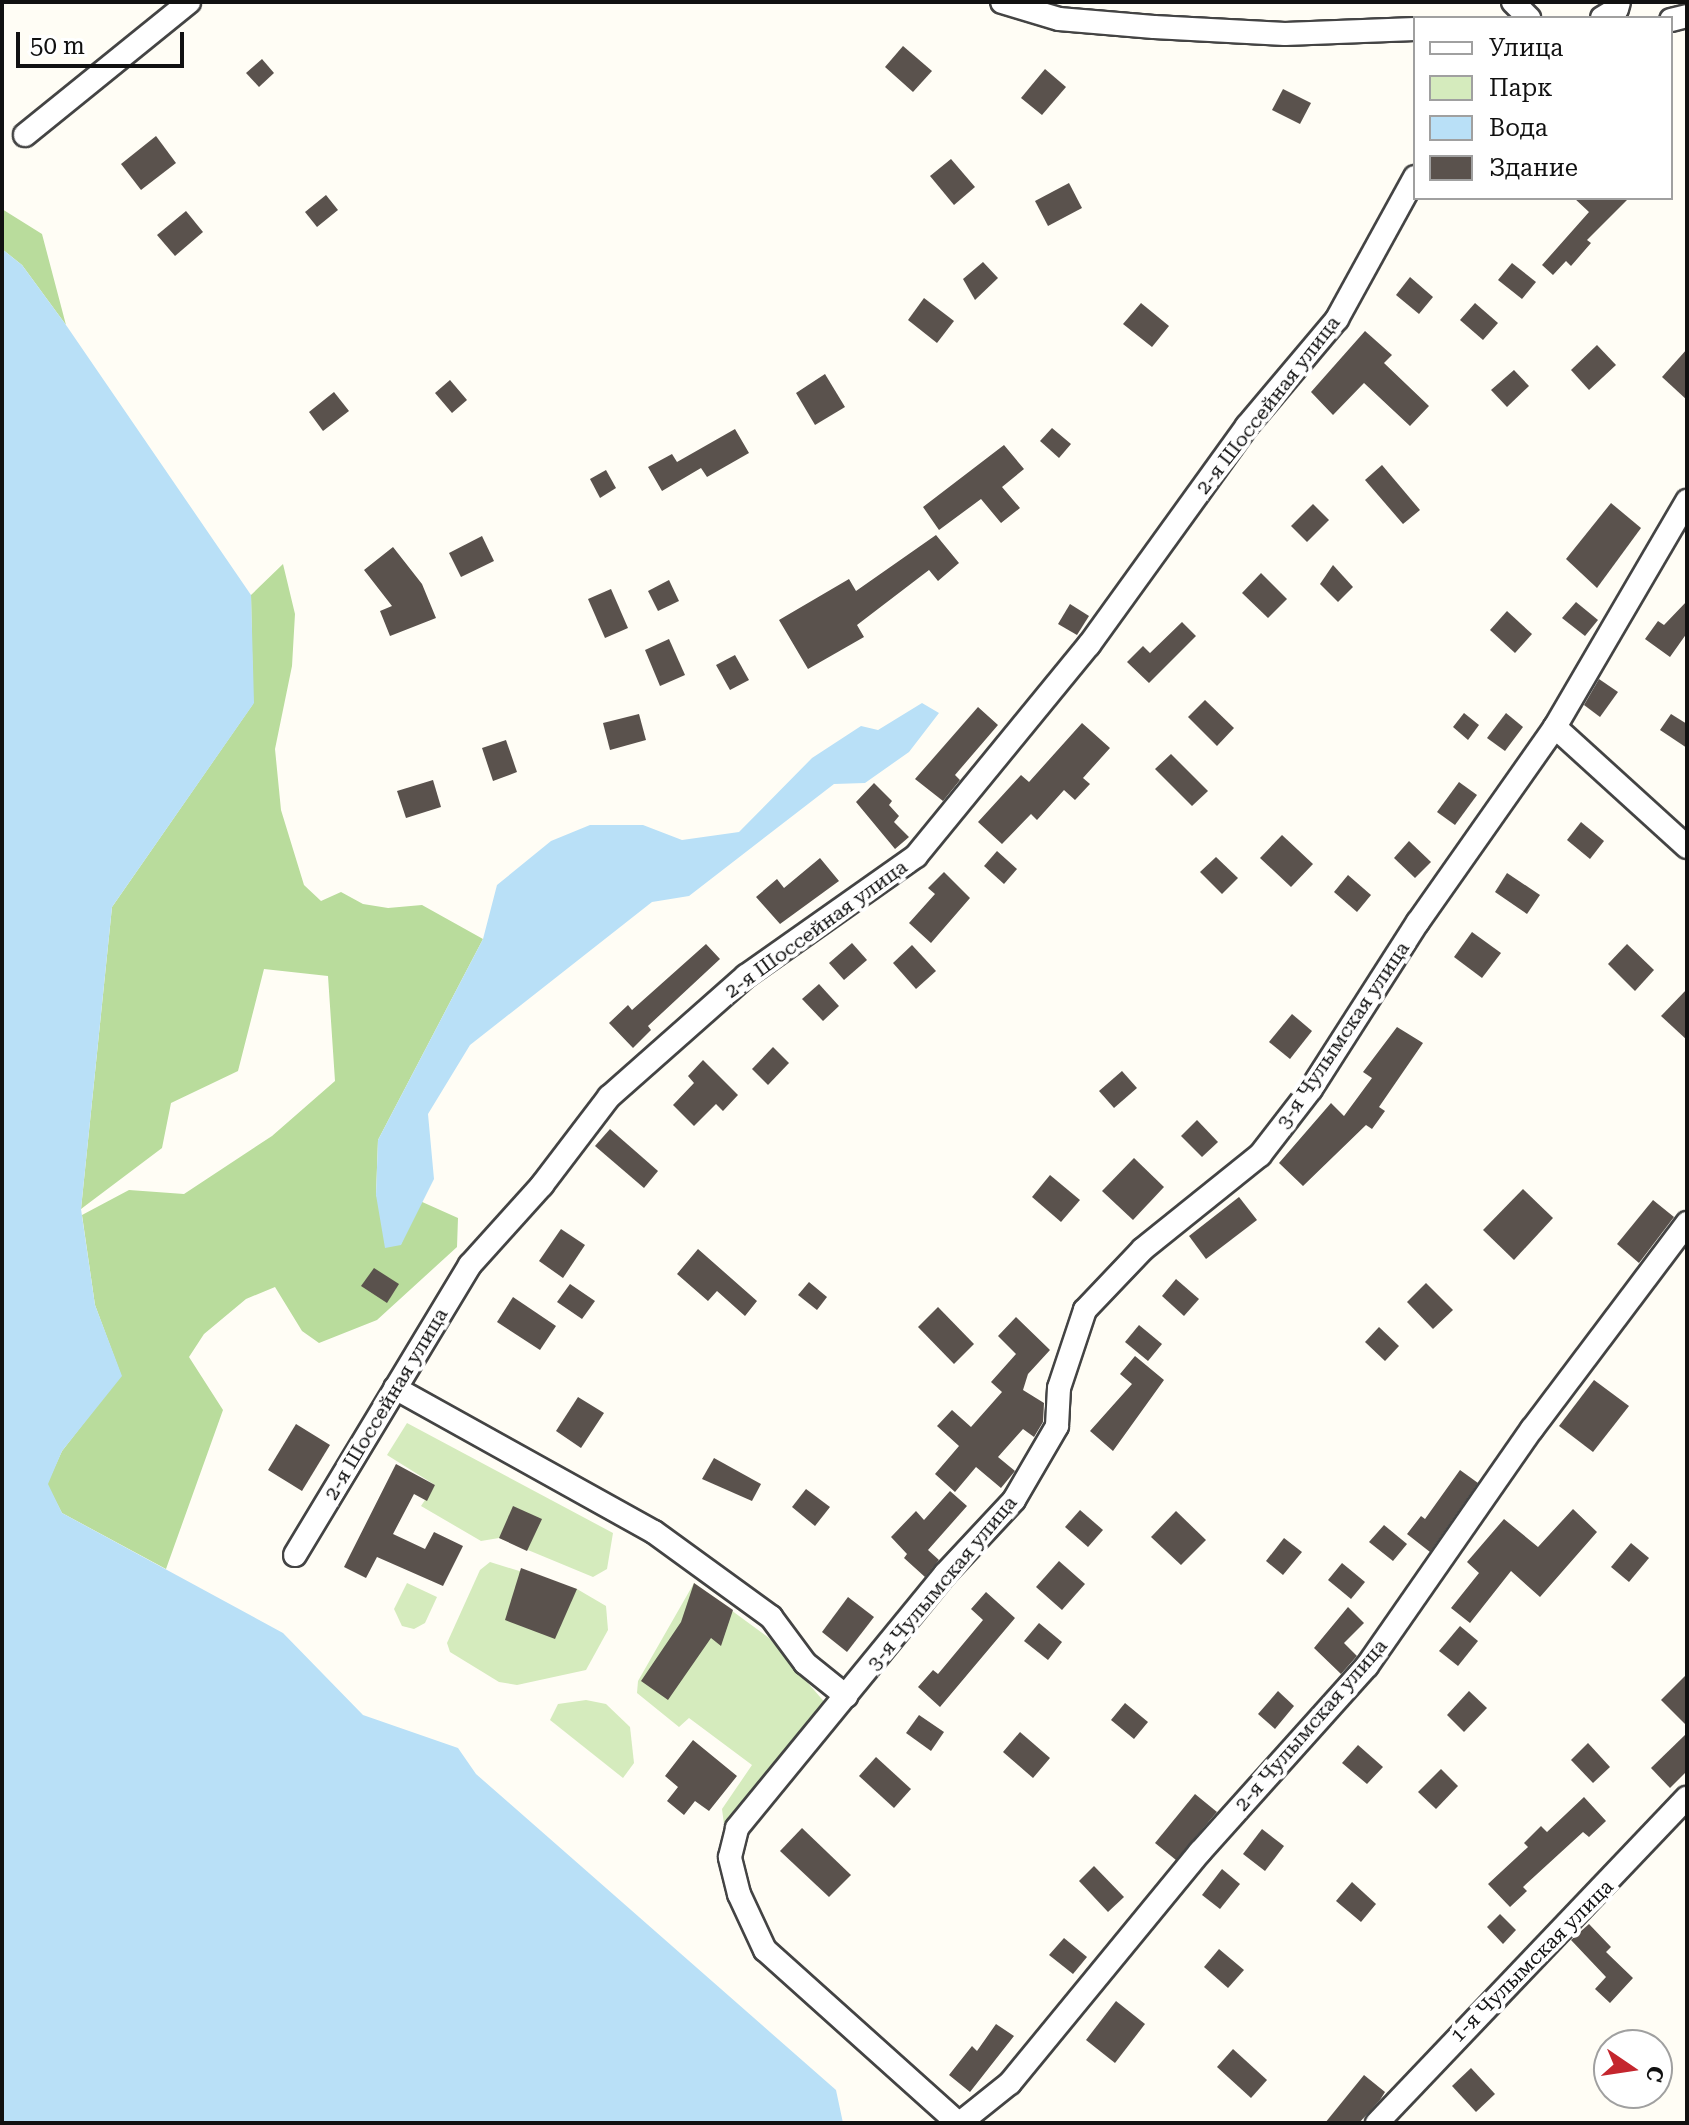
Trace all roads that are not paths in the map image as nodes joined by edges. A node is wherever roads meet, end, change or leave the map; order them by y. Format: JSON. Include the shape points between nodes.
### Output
{"nodes":[{"id":1,"x":189,"y":2,"type":"edge"},
{"id":2,"x":1002,"y":2,"type":"edge"},
{"id":3,"x":1619,"y":2,"type":"edge"},
{"id":4,"x":1605,"y":16,"type":"edge"},
{"id":5,"x":1413,"y":29,"type":"edge"},
{"id":6,"x":25,"y":135,"type":"dead end"},
{"id":7,"x":1413,"y":181,"type":"edge"},
{"id":8,"x":1687,"y":501,"type":"edge"},
{"id":9,"x":1555,"y":727,"type":"junction"},
{"id":10,"x":1687,"y":847,"type":"edge"},
{"id":11,"x":1687,"y":1223,"type":"edge"},
{"id":12,"x":395,"y":1388,"type":"junction"},
{"id":13,"x":295,"y":1555,"type":"dead end"},
{"id":14,"x":846,"y":1696,"type":"junction"},
{"id":15,"x":1687,"y":1798,"type":"edge"},
{"id":16,"x":959,"y":2123,"type":"edge"},
{"id":17,"x":1377,"y":2123,"type":"edge"}],
"edges":[{"from":1,"to":6,"type":"street"},
{"from":2,"to":5,"type":"street","via":[[1059,19],[1154,27],[1285,34]]},
{"from":3,"to":4,"type":"street"},
{"from":7,"to":12,"type":"street","name":"2-я Шоссейная улица","via":[[1337,319],[1247,426],[1089,645],[916,856],[746,976],[609,1097],[542,1185],[470,1265]]},
{"from":8,"to":9,"type":"street","name":"3-я Чулымская улица"},
{"from":9,"to":10,"type":"street"},
{"from":9,"to":14,"type":"street","name":"3-я Чулымская улица","via":[[1418,922],[1311,1089],[1260,1155],[1143,1249],[1085,1310],[1059,1388],[1057,1426],[1048,1450],[1014,1500],[945,1574]]},
{"from":11,"to":16,"type":"street","name":"2-я Чулымская улица","via":[[1532,1429],[1367,1666],[1200,1852],[1010,2083]]},
{"from":12,"to":13,"type":"street","name":"2-я Шоссейная улица"},
{"from":12,"to":14,"type":"street","via":[[654,1532],[771,1617],[805,1663]]},
{"from":14,"to":16,"type":"street","name":"3-я Чулымская улица","via":[[737,1828],[730,1857],[739,1894],[765,1950]]},
{"from":15,"to":17,"type":"street","name":"1-я Чулымская улица"}]}
